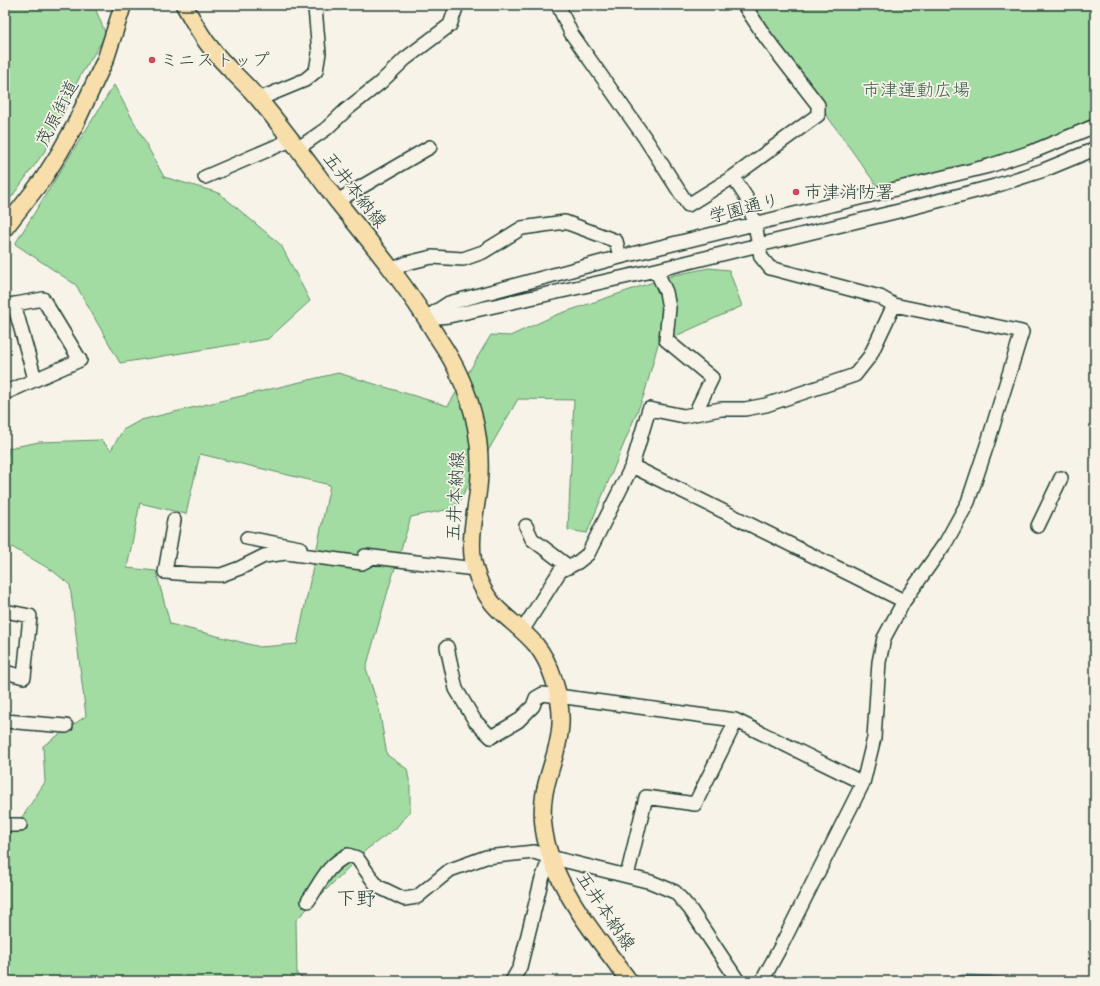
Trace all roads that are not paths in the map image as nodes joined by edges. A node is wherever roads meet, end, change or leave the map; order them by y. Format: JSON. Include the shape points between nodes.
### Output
{"nodes":[{"id":1,"x":123,"y":5,"type":"edge"},
{"id":2,"x":184,"y":5,"type":"edge"},
{"id":3,"x":311,"y":5,"type":"edge"},
{"id":4,"x":457,"y":5,"type":"edge"},
{"id":5,"x":744,"y":5,"type":"edge"},
{"id":6,"x":561,"y":6,"type":"edge"},
{"id":7,"x":259,"y":99,"type":"junction"},
{"id":8,"x":1095,"y":126,"type":"edge"},
{"id":9,"x":294,"y":144,"type":"junction"},
{"id":10,"x":430,"y":147,"type":"dead end"},
{"id":11,"x":1095,"y":150,"type":"edge"},
{"id":12,"x":204,"y":177,"type":"dead end"},
{"id":13,"x":732,"y":177,"type":"junction"},
{"id":14,"x":337,"y":200,"type":"junction"},
{"id":15,"x":842,"y":202,"type":"junction"},
{"id":16,"x":847,"y":223,"type":"junction"},
{"id":17,"x":755,"y":224,"type":"junction"},
{"id":18,"x":5,"y":228,"type":"edge"},
{"id":19,"x":759,"y":244,"type":"junction"},
{"id":20,"x":620,"y":257,"type":"junction"},
{"id":21,"x":392,"y":270,"type":"junction"},
{"id":22,"x":656,"y":270,"type":"junction"},
{"id":23,"x":10,"y":305,"type":"edge"},
{"id":24,"x":894,"y":305,"type":"junction"},
{"id":25,"x":426,"y":318,"type":"junction"},
{"id":26,"x":35,"y":380,"type":"junction"},
{"id":27,"x":5,"y":393,"type":"edge"},
{"id":28,"x":698,"y":413,"type":"junction"},
{"id":29,"x":632,"y":466,"type":"junction"},
{"id":30,"x":1061,"y":478,"type":"dead end"},
{"id":31,"x":174,"y":520,"type":"dead end"},
{"id":32,"x":526,"y":526,"type":"dead end"},
{"id":33,"x":1038,"y":526,"type":"dead end"},
{"id":34,"x":247,"y":538,"type":"dead end"},
{"id":35,"x":374,"y":557,"type":"junction"},
{"id":36,"x":569,"y":567,"type":"junction"},
{"id":37,"x":475,"y":569,"type":"junction"},
{"id":38,"x":904,"y":601,"type":"junction"},
{"id":39,"x":5,"y":611,"type":"edge"},
{"id":40,"x":522,"y":631,"type":"junction"},
{"id":41,"x":446,"y":647,"type":"dead end"},
{"id":42,"x":5,"y":672,"type":"edge"},
{"id":43,"x":559,"y":696,"type":"junction"},
{"id":44,"x":5,"y":721,"type":"edge"},
{"id":45,"x":736,"y":721,"type":"junction"},
{"id":46,"x":66,"y":726,"type":"dead end"},
{"id":47,"x":863,"y":783,"type":"junction"},
{"id":48,"x":5,"y":825,"type":"edge"},
{"id":49,"x":20,"y":825,"type":"dead end"},
{"id":50,"x":550,"y":857,"type":"junction"},
{"id":51,"x":627,"y":876,"type":"junction"},
{"id":52,"x":308,"y":901,"type":"dead end"},
{"id":53,"x":512,"y":981,"type":"edge"},
{"id":54,"x":629,"y":981,"type":"edge"},
{"id":55,"x":738,"y":981,"type":"edge"},
{"id":56,"x":762,"y":981,"type":"edge"}],
"edges":[{"from":1,"to":18,"type":"main road","name":"茂原街道","via":[[106,58],[74,127],[43,179]]},
{"from":2,"to":7,"type":"main road","name":"五井本納線","via":[[212,50]]},
{"from":3,"to":7,"type":"street","via":[[315,8],[319,53],[316,71],[305,80]]},
{"from":4,"to":9,"type":"street","via":[[450,25],[405,59],[326,129]]},
{"from":5,"to":13,"type":"street","via":[[818,105],[818,115]]},
{"from":6,"to":13,"type":"street","via":[[571,32],[688,205]]},
{"from":7,"to":9,"type":"main road","name":"五井本納線"},
{"from":8,"to":15,"type":"street","name":"学園通り","via":[[989,166]]},
{"from":9,"to":12,"type":"street"},
{"from":9,"to":14,"type":"main road","name":"五井本納線"},
{"from":10,"to":14,"type":"street"},
{"from":11,"to":16,"type":"street","via":[[995,186]]},
{"from":13,"to":17,"type":"street","via":[[746,197]]},
{"from":14,"to":21,"type":"main road","name":"五井本納線"},
{"from":15,"to":16,"type":"street"},
{"from":15,"to":17,"type":"street","name":"学園通り"},
{"from":16,"to":19,"type":"street"},
{"from":17,"to":19,"type":"street"},
{"from":17,"to":20,"type":"street","name":"学園通り"},
{"from":19,"to":22,"type":"street"},
{"from":19,"to":24,"type":"street","via":[[762,257],[770,268],[880,297]]},
{"from":20,"to":21,"type":"street","via":[[616,241],[564,222],[522,228],[483,252],[463,259],[432,257],[406,263]]},
{"from":20,"to":25,"type":"street","name":"学園通り","via":[[449,302]]},
{"from":21,"to":25,"type":"main road","name":"五井本納線"},
{"from":22,"to":25,"type":"street","via":[[449,316]]},
{"from":22,"to":28,"type":"street","via":[[666,292],[669,308],[666,340],[712,378],[698,407]]},
{"from":23,"to":26,"type":"street"},
{"from":23,"to":26,"type":"street","via":[[43,299],[80,360]]},
{"from":24,"to":28,"type":"street","via":[[870,356],[856,375],[766,405]]},
{"from":24,"to":38,"type":"street","via":[[1022,332],[968,502],[946,542]]},
{"from":25,"to":37,"type":"main road","name":"五井本納線","via":[[461,378],[477,429],[479,480],[471,547]]},
{"from":26,"to":27,"type":"street"},
{"from":28,"to":29,"type":"street","via":[[684,416],[649,409]]},
{"from":29,"to":36,"type":"street","via":[[588,554]]},
{"from":29,"to":38,"type":"street"},
{"from":30,"to":33,"type":"street"},
{"from":31,"to":35,"type":"street","via":[[165,572],[221,575],[264,556],[286,553],[362,562]]},
{"from":32,"to":36,"type":"street","via":[[532,539]]},
{"from":34,"to":35,"type":"street"},
{"from":35,"to":37,"type":"street"},
{"from":36,"to":40,"type":"street","via":[[560,571]]},
{"from":37,"to":40,"type":"main road","name":"五井本納線","via":[[482,589],[490,601]]},
{"from":38,"to":47,"type":"street","via":[[884,638],[879,662],[874,738]]},
{"from":39,"to":42,"type":"street","via":[[30,616],[24,677]]},
{"from":40,"to":43,"type":"main road","name":"五井本納線","via":[[536,645],[546,662]]},
{"from":41,"to":43,"type":"street","via":[[456,689],[475,721],[491,737],[518,721],[533,706],[536,698],[543,694]]},
{"from":43,"to":45,"type":"street"},
{"from":43,"to":50,"type":"main road","name":"五井本納線","via":[[560,729],[543,797],[542,817]]},
{"from":44,"to":46,"type":"street"},
{"from":45,"to":47,"type":"street"},
{"from":45,"to":51,"type":"street","via":[[695,804],[646,797]]},
{"from":47,"to":56,"type":"street"},
{"from":48,"to":49,"type":"street"},
{"from":50,"to":51,"type":"street"},
{"from":50,"to":52,"type":"street","via":[[534,852],[486,857],[450,870],[416,897],[404,899],[377,886],[357,858],[348,855],[339,859],[323,875]]},
{"from":50,"to":53,"type":"street","via":[[541,882],[520,967]]},
{"from":50,"to":54,"type":"main road","name":"五井本納線","via":[[572,903]]},
{"from":51,"to":55,"type":"street","via":[[675,892],[690,909]]}]}
